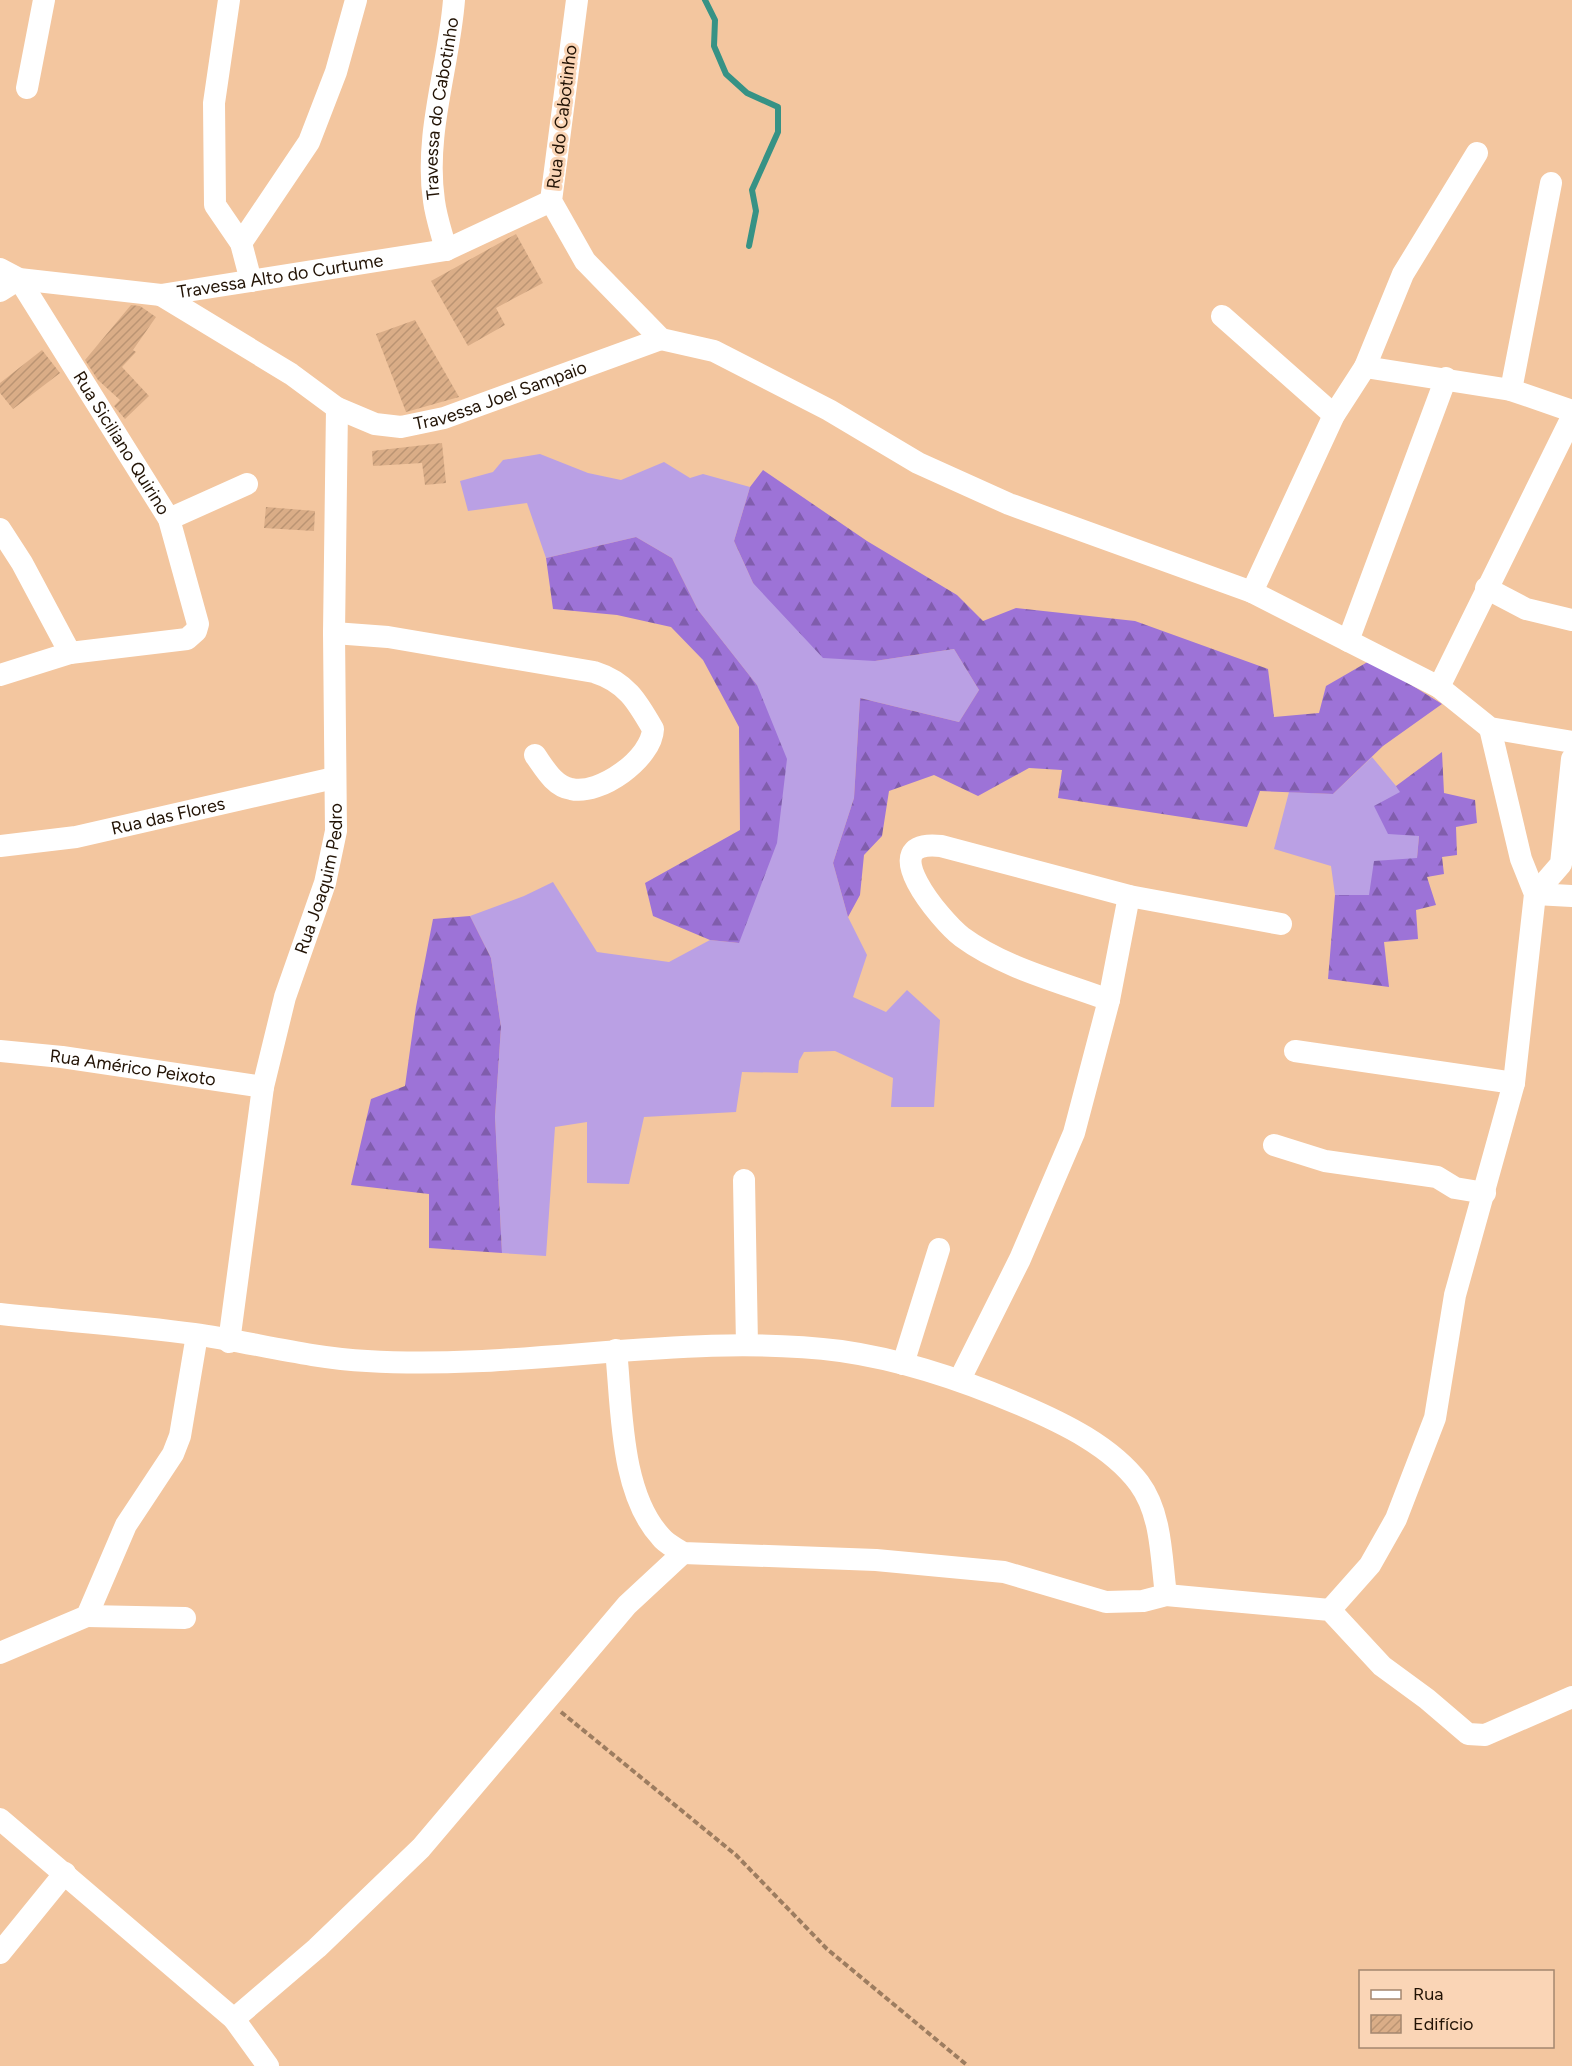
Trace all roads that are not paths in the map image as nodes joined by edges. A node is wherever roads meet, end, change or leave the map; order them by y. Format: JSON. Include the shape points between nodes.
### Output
{"nodes":[{"id":1,"x":44,"y":0,"type":"edge"},
{"id":2,"x":229,"y":0,"type":"edge"},
{"id":3,"x":356,"y":0,"type":"edge"},
{"id":4,"x":454,"y":0,"type":"edge"},
{"id":5,"x":577,"y":0,"type":"edge"},
{"id":6,"x":27,"y":88,"type":"dead end"},
{"id":7,"x":1477,"y":153,"type":"dead end"},
{"id":8,"x":1551,"y":183,"type":"dead end"},
{"id":9,"x":551,"y":201,"type":"junction"},
{"id":10,"x":241,"y":243,"type":"junction"},
{"id":11,"x":446,"y":250,"type":"junction"},
{"id":12,"x":10,"y":274,"type":"edge"},
{"id":13,"x":250,"y":281,"type":"junction"},
{"id":14,"x":0,"y":291,"type":"edge"},
{"id":15,"x":161,"y":295,"type":"junction"},
{"id":16,"x":1222,"y":316,"type":"dead end"},
{"id":17,"x":661,"y":339,"type":"junction"},
{"id":18,"x":1365,"y":366,"type":"junction"},
{"id":19,"x":1446,"y":378,"type":"junction"},
{"id":20,"x":1511,"y":390,"type":"junction"},
{"id":21,"x":337,"y":408,"type":"junction"},
{"id":22,"x":1572,"y":411,"type":"edge"},
{"id":23,"x":1334,"y":415,"type":"junction"},
{"id":24,"x":1572,"y":417,"type":"edge"},
{"id":25,"x":247,"y":484,"type":"dead end"},
{"id":26,"x":168,"y":519,"type":"junction"},
{"id":27,"x":0,"y":529,"type":"edge"},
{"id":28,"x":1486,"y":588,"type":"junction"},
{"id":29,"x":1252,"y":592,"type":"junction"},
{"id":30,"x":1572,"y":620,"type":"edge"},
{"id":31,"x":334,"y":633,"type":"junction"},
{"id":32,"x":1348,"y":641,"type":"junction"},
{"id":33,"x":70,"y":653,"type":"junction"},
{"id":34,"x":0,"y":675,"type":"edge"},
{"id":35,"x":1439,"y":687,"type":"junction"},
{"id":36,"x":1490,"y":728,"type":"junction"},
{"id":37,"x":1572,"y":742,"type":"edge"},
{"id":38,"x":535,"y":755,"type":"dead end"},
{"id":39,"x":1572,"y":759,"type":"edge"},
{"id":40,"x":334,"y":778,"type":"junction"},
{"id":41,"x":0,"y":846,"type":"edge"},
{"id":42,"x":1535,"y":894,"type":"junction"},
{"id":43,"x":1129,"y":896,"type":"junction"},
{"id":44,"x":1572,"y":896,"type":"edge"},
{"id":45,"x":1281,"y":924,"type":"dead end"},
{"id":46,"x":1109,"y":1000,"type":"junction"},
{"id":47,"x":0,"y":1051,"type":"edge"},
{"id":48,"x":1295,"y":1051,"type":"dead end"},
{"id":49,"x":1514,"y":1083,"type":"junction"},
{"id":50,"x":263,"y":1087,"type":"junction"},
{"id":51,"x":1274,"y":1145,"type":"dead end"},
{"id":52,"x":744,"y":1180,"type":"dead end"},
{"id":53,"x":1485,"y":1192,"type":"junction"},
{"id":54,"x":939,"y":1248,"type":"dead end"},
{"id":55,"x":0,"y":1314,"type":"edge"},
{"id":56,"x":197,"y":1335,"type":"junction"},
{"id":57,"x":229,"y":1342,"type":"junction"},
{"id":58,"x":747,"y":1345,"type":"junction"},
{"id":59,"x":616,"y":1350,"type":"junction"},
{"id":60,"x":903,"y":1364,"type":"junction"},
{"id":61,"x":960,"y":1379,"type":"junction"},
{"id":62,"x":683,"y":1553,"type":"junction"},
{"id":63,"x":1166,"y":1595,"type":"junction"},
{"id":64,"x":1330,"y":1610,"type":"junction"},
{"id":65,"x":87,"y":1616,"type":"junction"},
{"id":66,"x":185,"y":1618,"type":"dead end"},
{"id":67,"x":0,"y":1653,"type":"edge"},
{"id":68,"x":1572,"y":1697,"type":"edge"},
{"id":69,"x":0,"y":1820,"type":"edge"},
{"id":70,"x":65,"y":1873,"type":"junction"},
{"id":71,"x":0,"y":1953,"type":"edge"},
{"id":72,"x":234,"y":2019,"type":"junction"},
{"id":73,"x":257,"y":2061,"type":"edge"}],
"edges":[{"from":1,"to":6,"type":"street"},
{"from":2,"to":10,"type":"street","via":[[214,103],[215,205]]},
{"from":3,"to":10,"type":"street","via":[[336,72],[309,142]]},
{"from":4,"to":11,"type":"street","name":"Travessa do Cabotinho","via":[[434,134],[434,200]]},
{"from":5,"to":9,"type":"street","name":"Rua do Cabotinho"},
{"from":7,"to":18,"type":"street","via":[[1403,274]]},
{"from":8,"to":20,"type":"street"},
{"from":9,"to":11,"type":"street","name":"Travessa Alto do Curtume"},
{"from":9,"to":17,"type":"street","name":"Rua do Cabotinho","via":[[585,261]]},
{"from":10,"to":13,"type":"street"},
{"from":11,"to":13,"type":"street","name":"Travessa Alto do Curtume"},
{"from":12,"to":14,"type":"street"},
{"from":12,"to":15,"type":"street","name":"Travessa Alto do Curtume"},
{"from":12,"to":26,"type":"street","name":"Rua Siciliano Quirino"},
{"from":13,"to":15,"type":"street","name":"Travessa Alto do Curtume"},
{"from":15,"to":21,"type":"street","name":"Travessa Joel Sampaio","via":[[291,374]]},
{"from":16,"to":23,"type":"street"},
{"from":17,"to":21,"type":"street","name":"Travessa Joel Sampaio","via":[[422,424],[375,424]]},
{"from":17,"to":29,"type":"street","via":[[714,351],[829,410],[918,463],[1009,504]]},
{"from":18,"to":19,"type":"street"},
{"from":18,"to":23,"type":"street"},
{"from":19,"to":20,"type":"street"},
{"from":19,"to":32,"type":"street"},
{"from":20,"to":22,"type":"street"},
{"from":21,"to":31,"type":"street","name":"Rua Joaquim Pedro"},
{"from":23,"to":29,"type":"street"},
{"from":24,"to":28,"type":"street"},
{"from":25,"to":26,"type":"street"},
{"from":26,"to":33,"type":"street","name":"Rua Siciliano Quirino","via":[[198,618],[196,631],[187,639]]},
{"from":27,"to":33,"type":"street"},
{"from":28,"to":30,"type":"street","via":[[1526,609]]},
{"from":28,"to":35,"type":"street"},
{"from":29,"to":32,"type":"street"},
{"from":31,"to":38,"type":"street","via":[[388,637],[594,672],[616,679],[653,729],[648,750],[614,779],[588,791],[555,782]]},
{"from":31,"to":40,"type":"street","name":"Rua Joaquim Pedro"},
{"from":32,"to":35,"type":"street"},
{"from":33,"to":34,"type":"street"},
{"from":35,"to":36,"type":"street"},
{"from":36,"to":37,"type":"street"},
{"from":36,"to":42,"type":"street","via":[[1521,860]]},
{"from":39,"to":42,"type":"street","via":[[1561,864]]},
{"from":40,"to":41,"type":"street","name":"Rua das Flores","via":[[76,837]]},
{"from":40,"to":50,"type":"street","name":"Rua Joaquim Pedro","via":[[336,831],[327,873],[285,998]]},
{"from":42,"to":44,"type":"street"},
{"from":42,"to":49,"type":"street"},
{"from":43,"to":45,"type":"street"},
{"from":43,"to":46,"type":"street"},
{"from":43,"to":46,"type":"street","via":[[941,846],[922,847],[910,860],[916,882],[942,918],[961,936],[988,953]]},
{"from":46,"to":61,"type":"street","via":[[1074,1133],[1020,1259]]},
{"from":47,"to":50,"type":"street","name":"Rua Américo Peixoto"},
{"from":48,"to":49,"type":"street"},
{"from":49,"to":53,"type":"street"},
{"from":50,"to":57,"type":"street","name":"Rua Joaquim Pedro"},
{"from":51,"to":53,"type":"street","via":[[1325,1161],[1437,1177],[1455,1188]]},
{"from":52,"to":58,"type":"street"},
{"from":53,"to":64,"type":"street","via":[[1455,1295],[1435,1418],[1396,1519],[1370,1565]]},
{"from":54,"to":60,"type":"street"},
{"from":55,"to":56,"type":"street"},
{"from":56,"to":57,"type":"street"},
{"from":56,"to":65,"type":"street","via":[[180,1436],[173,1454],[126,1525]]},
{"from":57,"to":59,"type":"street","via":[[366,1361],[445,1362]]},
{"from":58,"to":59,"type":"street"},
{"from":58,"to":60,"type":"street","via":[[842,1351]]},
{"from":59,"to":62,"type":"street","via":[[629,1467],[640,1506],[661,1538]]},
{"from":60,"to":61,"type":"street"},
{"from":61,"to":63,"type":"street","via":[[1035,1411],[1110,1452],[1140,1484],[1156,1515]]},
{"from":62,"to":63,"type":"street","via":[[876,1560],[1004,1572],[1106,1602],[1143,1601]]},
{"from":62,"to":72,"type":"street","via":[[627,1605],[421,1848],[317,1948]]},
{"from":63,"to":64,"type":"street"},
{"from":64,"to":68,"type":"street","via":[[1382,1666],[1468,1734],[1485,1735]]},
{"from":65,"to":66,"type":"street"},
{"from":65,"to":67,"type":"street"},
{"from":69,"to":70,"type":"street"},
{"from":70,"to":71,"type":"street"},
{"from":70,"to":72,"type":"street"},
{"from":72,"to":73,"type":"street"}]}
